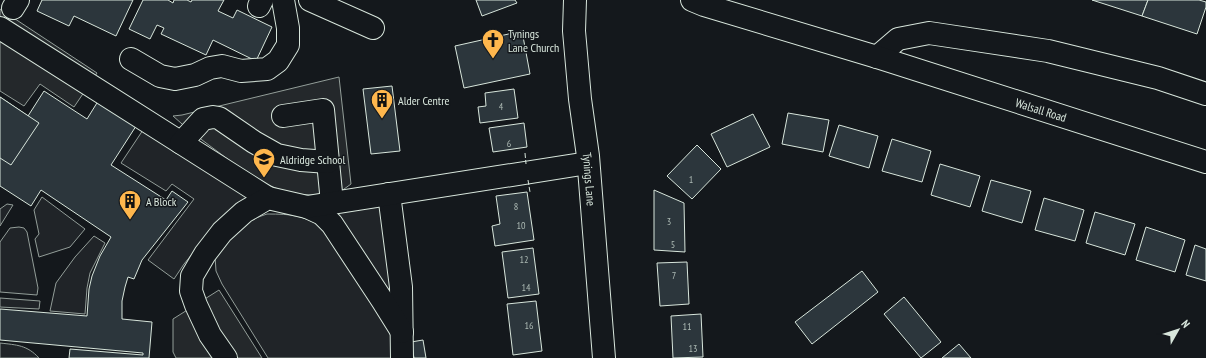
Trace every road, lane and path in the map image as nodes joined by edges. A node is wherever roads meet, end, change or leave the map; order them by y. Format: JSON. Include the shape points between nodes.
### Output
{"nodes":[{"id":1,"x":283,"y":0,"type":"edge"},
{"id":2,"x":310,"y":0,"type":"edge"},
{"id":3,"x":575,"y":0,"type":"edge"},
{"id":4,"x":692,"y":0,"type":"edge"},
{"id":5,"x":0,"y":28,"type":"edge"},
{"id":6,"x":373,"y":28,"type":"dead end"},
{"id":7,"x":877,"y":57,"type":"junction"},
{"id":8,"x":131,"y":60,"type":"dead end"},
{"id":9,"x":1206,"y":94,"type":"edge"},
{"id":10,"x":283,"y":116,"type":"dead end"},
{"id":11,"x":181,"y":143,"type":"junction"},
{"id":12,"x":328,"y":162,"type":"junction"},
{"id":13,"x":1206,"y":162,"type":"edge"},
{"id":14,"x":588,"y":163,"type":"junction"},
{"id":15,"x":389,"y":194,"type":"junction"},
{"id":16,"x":268,"y":198,"type":"junction"},
{"id":17,"x":332,"y":203,"type":"junction"},
{"id":18,"x":307,"y":207,"type":"junction"},
{"id":19,"x":402,"y":332,"type":"junction"},
{"id":20,"x":226,"y":358,"type":"edge"},
{"id":21,"x":402,"y":358,"type":"edge"},
{"id":22,"x":604,"y":358,"type":"edge"}],
"edges":[{"from":1,"to":8,"type":"street","via":[[288,45],[278,61],[268,68],[241,71],[222,66],[175,79],[160,76]]},
{"from":2,"to":6,"type":"street"},
{"from":3,"to":14,"type":"street","name":"Tynings Lane","via":[[574,31]]},
{"from":4,"to":7,"type":"street","name":"Walsall Road"},
{"from":5,"to":11,"type":"street"},
{"from":7,"to":9,"type":"street","via":[[898,39],[929,33],[1048,51],[1158,78]]},
{"from":7,"to":13,"type":"street","name":"Walsall Road"},
{"from":10,"to":12,"type":"street","via":[[323,110]]},
{"from":11,"to":12,"type":"street","via":[[203,119],[213,117],[219,118],[278,155]]},
{"from":11,"to":16,"type":"street"},
{"from":12,"to":17,"type":"street"},
{"from":14,"to":15,"type":"street"},
{"from":14,"to":22,"type":"street","name":"Tynings Lane"},
{"from":15,"to":17,"type":"street"},
{"from":15,"to":19,"type":"street","via":[[401,287]]},
{"from":16,"to":18,"type":"street"},
{"from":16,"to":20,"type":"street","via":[[244,212],[222,232],[192,276],[191,290],[196,305],[210,335]]},
{"from":17,"to":18,"type":"street"},
{"from":18,"to":19,"type":"street","via":[[322,214],[332,224]]},
{"from":19,"to":21,"type":"street"}]}
